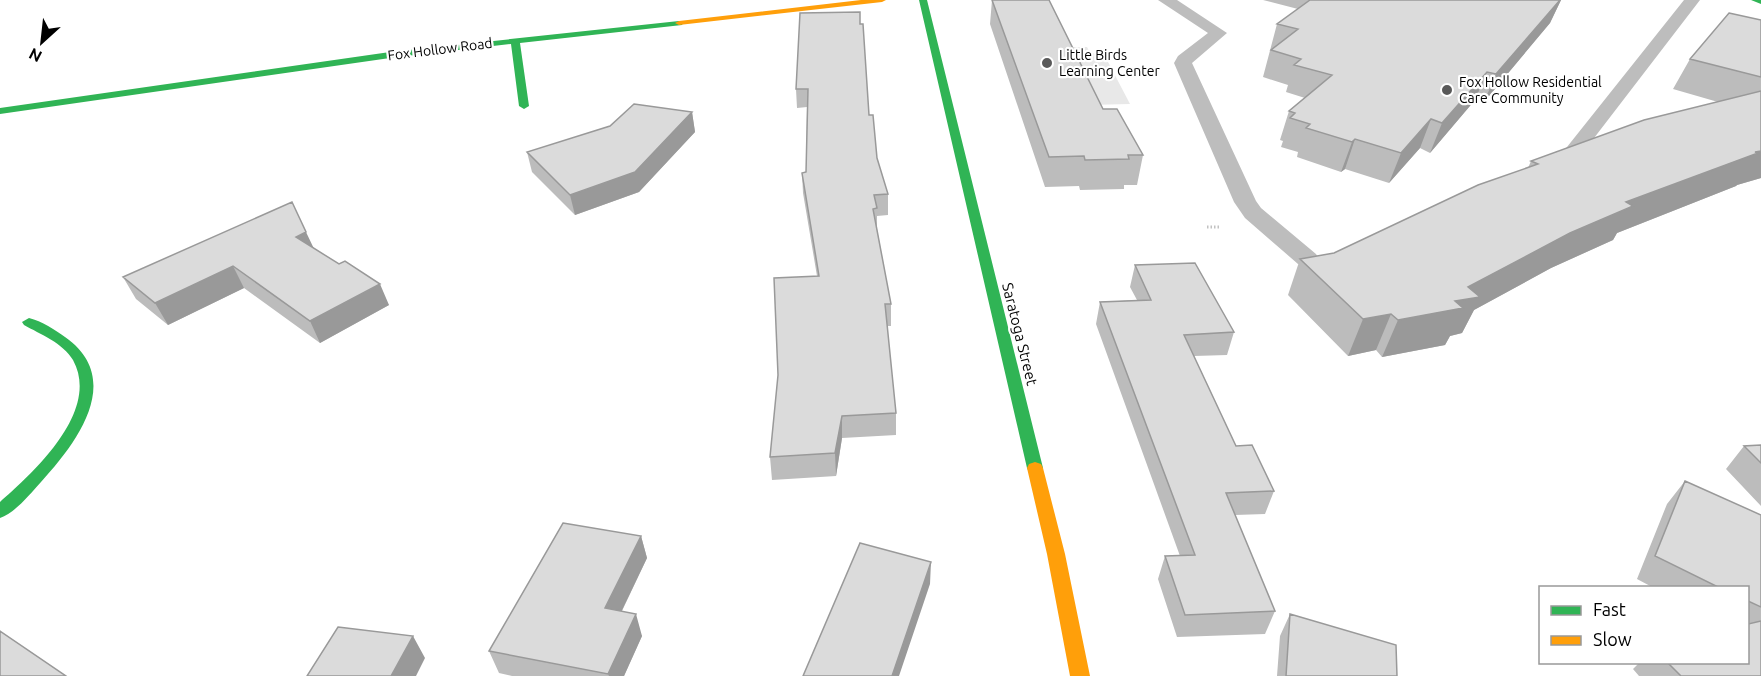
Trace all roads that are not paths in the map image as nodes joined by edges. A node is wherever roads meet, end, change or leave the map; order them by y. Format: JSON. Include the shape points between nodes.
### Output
{"nodes":[{"id":1,"x":882,"y":0,"type":"edge"},
{"id":2,"x":923,"y":0,"type":"edge"},
{"id":3,"x":1166,"y":0,"type":"edge"},
{"id":4,"x":1692,"y":0,"type":"edge"},
{"id":5,"x":1755,"y":0,"type":"edge"},
{"id":6,"x":1761,"y":2,"type":"edge"},
{"id":7,"x":515,"y":41,"type":"junction"},
{"id":8,"x":524,"y":106,"type":"dead end"},
{"id":9,"x":0,"y":111,"type":"edge"},
{"id":10,"x":1574,"y":151,"type":"edge"},
{"id":11,"x":1307,"y":259,"type":"edge"},
{"id":12,"x":29,"y":322,"type":"dead end"},
{"id":13,"x":0,"y":512,"type":"edge"},
{"id":14,"x":1080,"y":676,"type":"edge"}],
"edges":[{"from":1,"to":7,"type":"street","name":"Fox Hollow Road"},
{"from":2,"to":14,"type":"street","name":"Saratoga Street","via":[[1056,554]]},
{"from":3,"to":11,"type":"lane","via":[[1219,33],[1183,63],[1245,202]]},
{"from":4,"to":10,"type":"lane"},
{"from":5,"to":6,"type":"street"},
{"from":7,"to":8,"type":"street"},
{"from":7,"to":9,"type":"street","name":"Fox Hollow Road"},
{"from":12,"to":13,"type":"street","via":[[70,348],[84,368],[83,408],[52,459]]}]}
